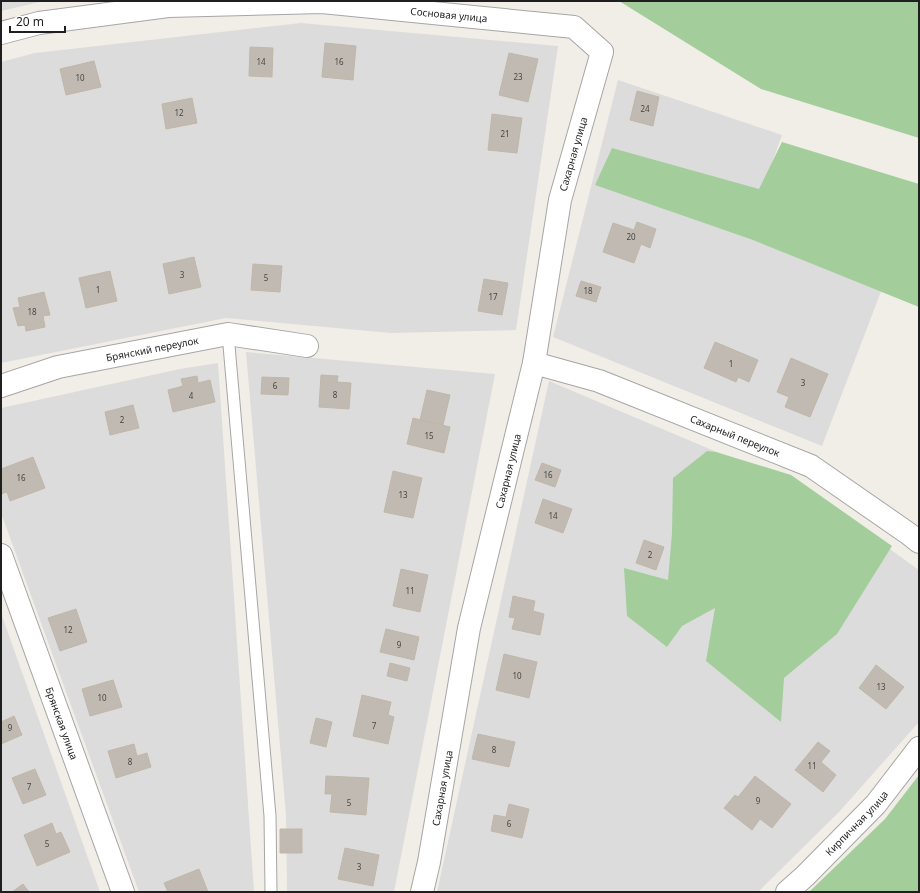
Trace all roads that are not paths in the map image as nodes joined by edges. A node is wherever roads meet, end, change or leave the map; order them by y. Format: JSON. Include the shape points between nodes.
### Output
{"nodes":[{"id":1,"x":1,"y":33,"type":"edge"},
{"id":2,"x":602,"y":52,"type":"joint"},
{"id":3,"x":228,"y":334,"type":"junction"},
{"id":4,"x":307,"y":346,"type":"dead end"},
{"id":5,"x":534,"y":363,"type":"junction"},
{"id":6,"x":1,"y":386,"type":"edge"},
{"id":7,"x":919,"y":542,"type":"edge"},
{"id":8,"x":1,"y":555,"type":"edge"},
{"id":9,"x":919,"y":748,"type":"edge"},
{"id":10,"x":122,"y":892,"type":"edge"},
{"id":11,"x":271,"y":892,"type":"edge"},
{"id":12,"x":422,"y":892,"type":"edge"},
{"id":13,"x":787,"y":892,"type":"edge"}],
"edges":[{"from":1,"to":2,"type":"street","name":"Сосновая улица","via":[[39,23],[168,6],[322,2],[574,27]]},
{"from":2,"to":5,"type":"street","name":"Сахарная улица","via":[[560,200]]},
{"from":3,"to":4,"type":"street","name":"Брянский переулок"},
{"from":3,"to":6,"type":"street","name":"Брянский переулок","via":[[58,367]]},
{"from":3,"to":11,"type":"lane","via":[[270,816]]},
{"from":5,"to":7,"type":"street","name":"Сахарный переулок","via":[[599,381],[811,466]]},
{"from":5,"to":12,"type":"street","name":"Сахарная улица","via":[[469,628]]},
{"from":8,"to":10,"type":"street","name":"Брянская улица"},
{"from":9,"to":13,"type":"street","name":"Кирпичная улица","via":[[876,804]]}]}
